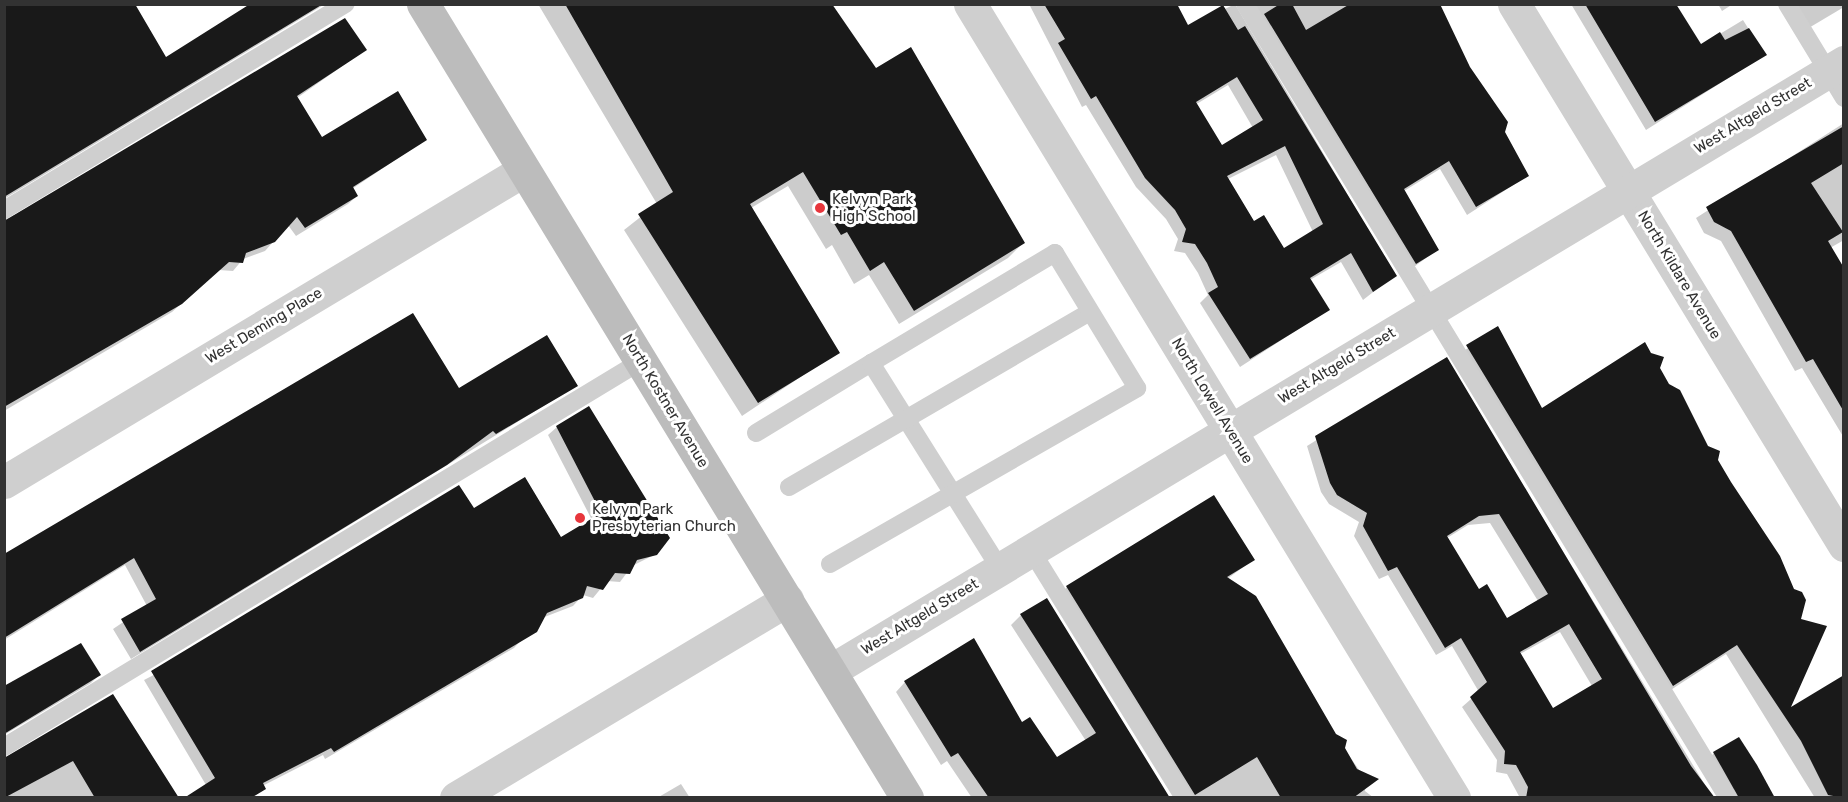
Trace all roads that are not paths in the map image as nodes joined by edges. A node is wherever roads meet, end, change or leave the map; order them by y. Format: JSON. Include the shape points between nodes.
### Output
{"nodes":[{"id":1,"x":346,"y":4,"type":"edge"},
{"id":2,"x":423,"y":4,"type":"edge"},
{"id":3,"x":970,"y":4,"type":"edge"},
{"id":4,"x":1245,"y":4,"type":"edge"},
{"id":5,"x":1514,"y":4,"type":"edge"},
{"id":6,"x":1787,"y":4,"type":"edge"},
{"id":7,"x":1838,"y":77,"type":"edge"},
{"id":8,"x":524,"y":170,"type":"junction"},
{"id":9,"x":1628,"y":191,"type":"junction"},
{"id":10,"x":4,"y":210,"type":"edge"},
{"id":11,"x":1431,"y":309,"type":"junction"},
{"id":12,"x":1090,"y":312,"type":"junction"},
{"id":13,"x":642,"y":362,"type":"junction"},
{"id":14,"x":871,"y":363,"type":"junction"},
{"id":15,"x":906,"y":419,"type":"junction"},
{"id":16,"x":1230,"y":430,"type":"junction"},
{"id":17,"x":756,"y":433,"type":"dead end"},
{"id":18,"x":4,"y":482,"type":"edge"},
{"id":19,"x":789,"y":487,"type":"dead end"},
{"id":20,"x":952,"y":493,"type":"junction"},
{"id":21,"x":1844,"y":545,"type":"edge"},
{"id":22,"x":1031,"y":550,"type":"junction"},
{"id":23,"x":830,"y":564,"type":"dead end"},
{"id":24,"x":1000,"y":569,"type":"junction"},
{"id":25,"x":787,"y":600,"type":"junction"},
{"id":26,"x":830,"y":670,"type":"junction"},
{"id":27,"x":4,"y":747,"type":"edge"},
{"id":28,"x":456,"y":798,"type":"edge"},
{"id":29,"x":907,"y":798,"type":"edge"},
{"id":30,"x":1184,"y":798,"type":"edge"},
{"id":31,"x":1454,"y":798,"type":"edge"},
{"id":32,"x":1728,"y":798,"type":"edge"}],
"edges":[{"from":1,"to":10,"type":"lane"},
{"from":2,"to":8,"type":"street","name":"North Kostner Avenue"},
{"from":3,"to":16,"type":"street","name":"North Lowell Avenue"},
{"from":4,"to":11,"type":"lane"},
{"from":5,"to":9,"type":"street","name":"North Kildare Avenue"},
{"from":6,"to":7,"type":"lane"},
{"from":7,"to":9,"type":"street","name":"West Altgeld Street"},
{"from":8,"to":13,"type":"street","name":"North Kostner Avenue"},
{"from":8,"to":18,"type":"street","name":"West Deming Place"},
{"from":9,"to":11,"type":"street","name":"West Altgeld Street"},
{"from":9,"to":21,"type":"street","name":"North Kildare Avenue"},
{"from":11,"to":16,"type":"street","name":"West Altgeld Street"},
{"from":11,"to":32,"type":"lane"},
{"from":12,"to":14,"type":"lane","via":[[1055,253]]},
{"from":12,"to":15,"type":"lane"},
{"from":12,"to":20,"type":"lane","via":[[1137,388]]},
{"from":13,"to":25,"type":"street","name":"North Kostner Avenue"},
{"from":13,"to":27,"type":"lane"},
{"from":14,"to":15,"type":"lane"},
{"from":14,"to":17,"type":"lane"},
{"from":15,"to":19,"type":"lane"},
{"from":15,"to":20,"type":"lane"},
{"from":16,"to":22,"type":"street","name":"West Altgeld Street"},
{"from":16,"to":31,"type":"street","name":"North Lowell Avenue"},
{"from":20,"to":23,"type":"lane"},
{"from":20,"to":24,"type":"lane"},
{"from":22,"to":24,"type":"street","name":"West Altgeld Street"},
{"from":22,"to":30,"type":"lane"},
{"from":24,"to":26,"type":"street","name":"West Altgeld Street"},
{"from":25,"to":26,"type":"street","name":"North Kostner Avenue"},
{"from":25,"to":28,"type":"street"},
{"from":26,"to":29,"type":"street","name":"North Kostner Avenue"}]}
